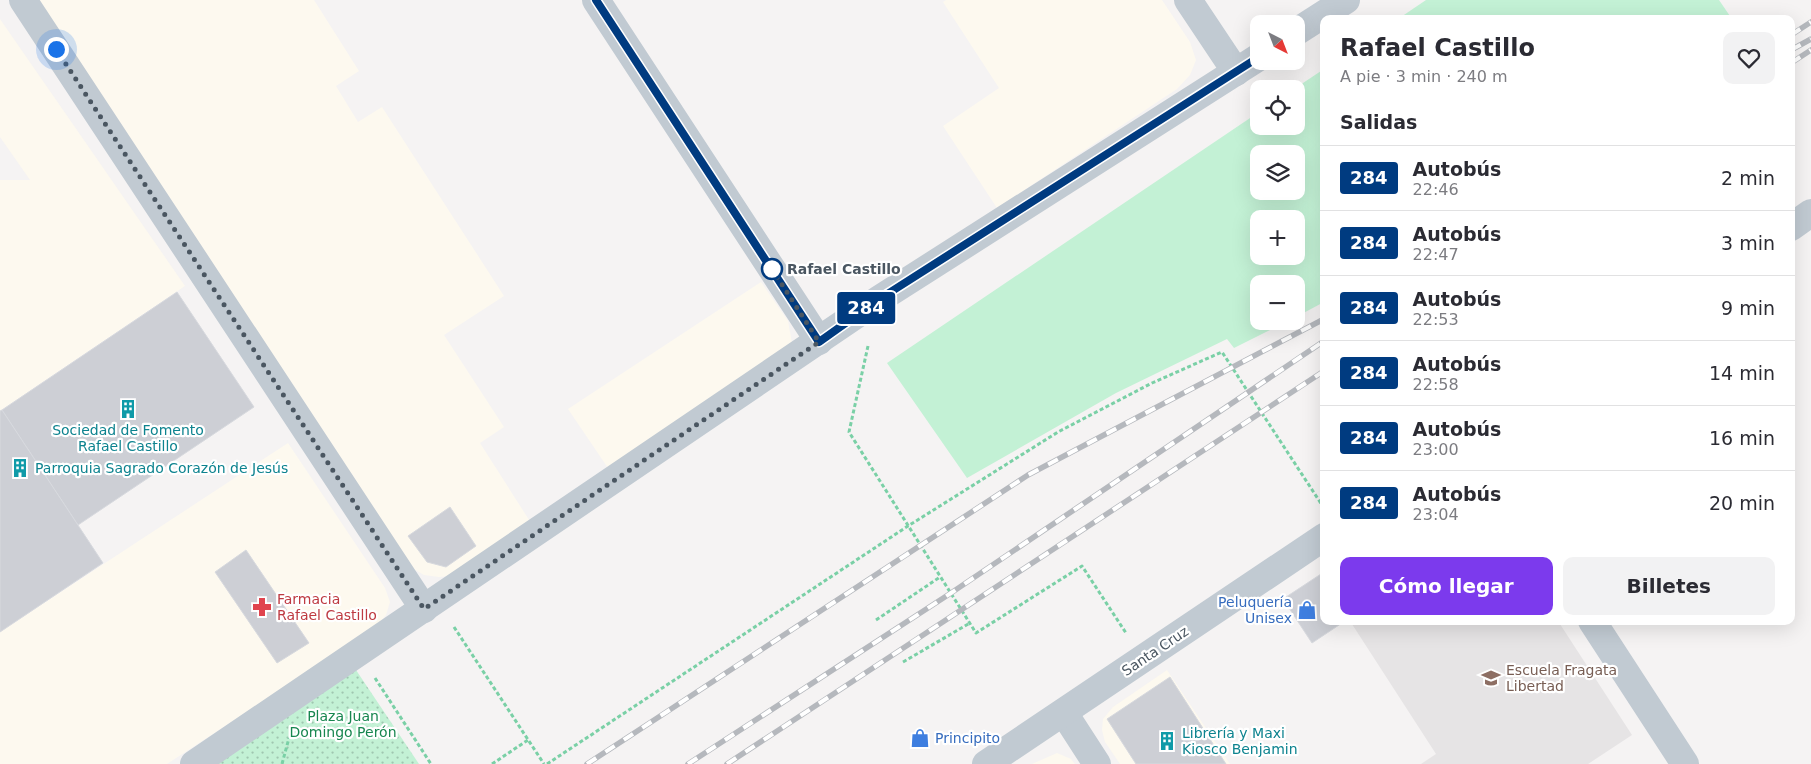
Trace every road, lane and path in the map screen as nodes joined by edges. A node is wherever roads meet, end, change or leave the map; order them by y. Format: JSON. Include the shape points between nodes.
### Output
{"nodes":[{"id":1,"x":23,"y":0,"type":"edge"},
{"id":2,"x":596,"y":0,"type":"edge"},
{"id":3,"x":1188,"y":0,"type":"edge"},
{"id":4,"x":1346,"y":0,"type":"edge"},
{"id":5,"x":1323,"y":15,"type":"edge"},
{"id":6,"x":1320,"y":17,"type":"edge"},
{"id":7,"x":1305,"y":26,"type":"edge"},
{"id":8,"x":1250,"y":63,"type":"edge"},
{"id":9,"x":1236,"y":72,"type":"junction"},
{"id":10,"x":1811,"y":213,"type":"edge"},
{"id":11,"x":1795,"y":224,"type":"edge"},
{"id":12,"x":878,"y":300,"type":"junction"},
{"id":13,"x":819,"y":342,"type":"junction"},
{"id":14,"x":1320,"y":502,"type":"edge"},
{"id":15,"x":908,"y":526,"type":"junction"},
{"id":16,"x":1320,"y":540,"type":"edge"},
{"id":17,"x":940,"y":577,"type":"junction"},
{"id":18,"x":430,"y":604,"type":"junction"},
{"id":19,"x":876,"y":620,"type":"dead end"},
{"id":20,"x":970,"y":623,"type":"junction"},
{"id":21,"x":1595,"y":625,"type":"edge"},
{"id":22,"x":358,"y":652,"type":"junction"},
{"id":23,"x":1143,"y":659,"type":"junction"},
{"id":24,"x":903,"y":662,"type":"dead end"},
{"id":25,"x":1064,"y":713,"type":"junction"},
{"id":26,"x":528,"y":740,"type":"junction"},
{"id":27,"x":194,"y":764,"type":"edge"},
{"id":28,"x":431,"y":764,"type":"edge"},
{"id":29,"x":492,"y":764,"type":"edge"},
{"id":30,"x":545,"y":764,"type":"edge"},
{"id":31,"x":986,"y":764,"type":"edge"},
{"id":32,"x":1097,"y":764,"type":"edge"},
{"id":33,"x":1685,"y":764,"type":"edge"}],
"edges":[{"from":1,"to":18,"type":"street"},
{"from":2,"to":13,"type":"street"},
{"from":3,"to":9,"type":"street"},
{"from":4,"to":5,"type":"street"},
{"from":6,"to":7,"type":"street"},
{"from":8,"to":9,"type":"street"},
{"from":9,"to":12,"type":"street"},
{"from":10,"to":11,"type":"street"},
{"from":12,"to":13,"type":"street"},
{"from":12,"to":15,"type":"path","via":[[849,432]]},
{"from":13,"to":18,"type":"street"},
{"from":14,"to":15,"type":"path","via":[[1222,352],[1152,383],[1058,432]]},
{"from":15,"to":17,"type":"path"},
{"from":15,"to":30,"type":"path"},
{"from":16,"to":23,"type":"street","name":"Santa Cruz"},
{"from":17,"to":19,"type":"path"},
{"from":17,"to":20,"type":"path"},
{"from":18,"to":22,"type":"street"},
{"from":18,"to":26,"type":"path"},
{"from":20,"to":23,"type":"path","via":[[976,633],[1082,566]]},
{"from":20,"to":24,"type":"path"},
{"from":21,"to":33,"type":"street"},
{"from":22,"to":27,"type":"street"},
{"from":22,"to":28,"type":"path"},
{"from":23,"to":25,"type":"street","name":"Santa Cruz"},
{"from":25,"to":31,"type":"street","name":"Santa Cruz"},
{"from":25,"to":32,"type":"street"},
{"from":26,"to":29,"type":"path"},
{"from":26,"to":30,"type":"path"}]}
